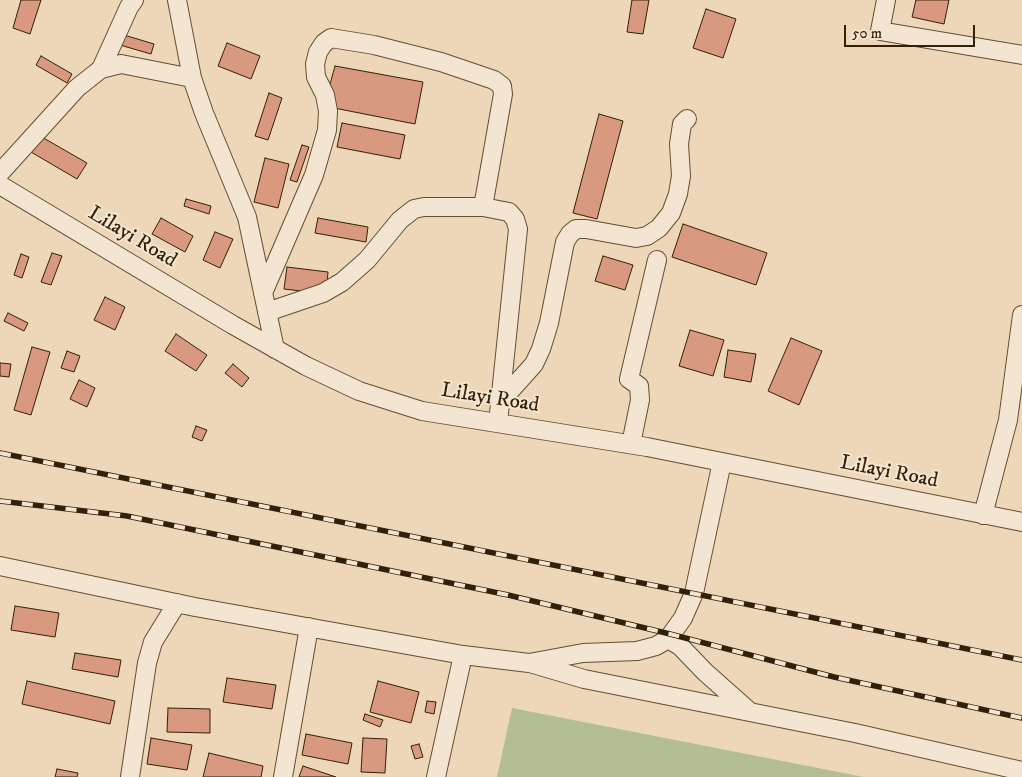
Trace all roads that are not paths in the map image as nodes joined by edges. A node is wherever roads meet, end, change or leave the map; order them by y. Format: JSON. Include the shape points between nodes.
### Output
{"nodes":[{"id":1,"x":134,"y":0,"type":"edge"},
{"id":2,"x":177,"y":0,"type":"edge"},
{"id":3,"x":886,"y":0,"type":"edge"},
{"id":4,"x":1022,"y":55,"type":"edge"},
{"id":5,"x":101,"y":69,"type":"junction"},
{"id":6,"x":192,"y":78,"type":"junction"},
{"id":7,"x":687,"y":119,"type":"dead end"},
{"id":8,"x":0,"y":173,"type":"edge"},
{"id":9,"x":0,"y":185,"type":"edge"},
{"id":10,"x":483,"y":207,"type":"junction"},
{"id":11,"x":657,"y":260,"type":"dead end"},
{"id":12,"x":263,"y":293,"type":"junction"},
{"id":13,"x":267,"y":312,"type":"junction"},
{"id":14,"x":1022,"y":315,"type":"edge"},
{"id":15,"x":275,"y":349,"type":"junction"},
{"id":16,"x":500,"y":402,"type":"junction"},
{"id":17,"x":498,"y":423,"type":"junction"},
{"id":18,"x":631,"y":444,"type":"junction"},
{"id":19,"x":722,"y":462,"type":"junction"},
{"id":20,"x":983,"y":514,"type":"junction"},
{"id":21,"x":1022,"y":522,"type":"edge"},
{"id":22,"x":0,"y":566,"type":"edge"},
{"id":23,"x":177,"y":603,"type":"junction"},
{"id":24,"x":309,"y":627,"type":"junction"},
{"id":25,"x":668,"y":639,"type":"junction"},
{"id":26,"x":463,"y":655,"type":"junction"},
{"id":27,"x":529,"y":663,"type":"junction"},
{"id":28,"x":751,"y":712,"type":"junction"},
{"id":29,"x":1022,"y":771,"type":"edge"},
{"id":30,"x":130,"y":777,"type":"edge"},
{"id":31,"x":283,"y":777,"type":"edge"},
{"id":32,"x":436,"y":777,"type":"edge"}],
"edges":[{"from":1,"to":5,"type":"street"},
{"from":2,"to":6,"type":"street"},
{"from":3,"to":4,"type":"street","via":[[880,30]]},
{"from":5,"to":6,"type":"street","via":[[121,64]]},
{"from":5,"to":8,"type":"street","via":[[77,88]]},
{"from":6,"to":12,"type":"street","via":[[247,216]]},
{"from":7,"to":16,"type":"street","via":[[682,124],[679,144],[681,176],[671,213],[659,228],[641,238],[586,229],[570,234],[565,242],[541,350],[534,364]]},
{"from":9,"to":15,"type":"street","name":"Lilayi Road"},
{"from":10,"to":12,"type":"street","via":[[502,86],[494,80],[441,62],[332,38],[318,52],[316,64],[316,77],[325,95],[328,112],[327,130],[314,175]]},
{"from":10,"to":13,"type":"street","via":[[424,206],[414,209],[342,282],[323,293]]},
{"from":10,"to":16,"type":"street","via":[[508,212],[515,218],[518,229]]},
{"from":11,"to":18,"type":"street","via":[[629,379],[639,386],[640,400]]},
{"from":12,"to":13,"type":"street"},
{"from":13,"to":15,"type":"street"},
{"from":14,"to":20,"type":"street","via":[[1008,420]]},
{"from":15,"to":17,"type":"street","name":"Lilayi Road","via":[[359,391],[422,411]]},
{"from":16,"to":17,"type":"street"},
{"from":17,"to":18,"type":"street","name":"Lilayi Road"},
{"from":18,"to":19,"type":"street","name":"Lilayi Road"},
{"from":19,"to":20,"type":"street","name":"Lilayi Road"},
{"from":19,"to":25,"type":"street","via":[[694,593],[683,618]]},
{"from":20,"to":21,"type":"street","name":"Lilayi Road"},
{"from":22,"to":23,"type":"street"},
{"from":23,"to":24,"type":"street"},
{"from":23,"to":30,"type":"street","via":[[153,642],[147,663]]},
{"from":24,"to":26,"type":"street"},
{"from":24,"to":31,"type":"street"},
{"from":25,"to":27,"type":"street","via":[[637,651],[583,653]]},
{"from":25,"to":28,"type":"street","via":[[680,646]]},
{"from":26,"to":27,"type":"street"},
{"from":26,"to":32,"type":"street"},
{"from":27,"to":28,"type":"street","via":[[584,679]]},
{"from":28,"to":29,"type":"street"}]}
